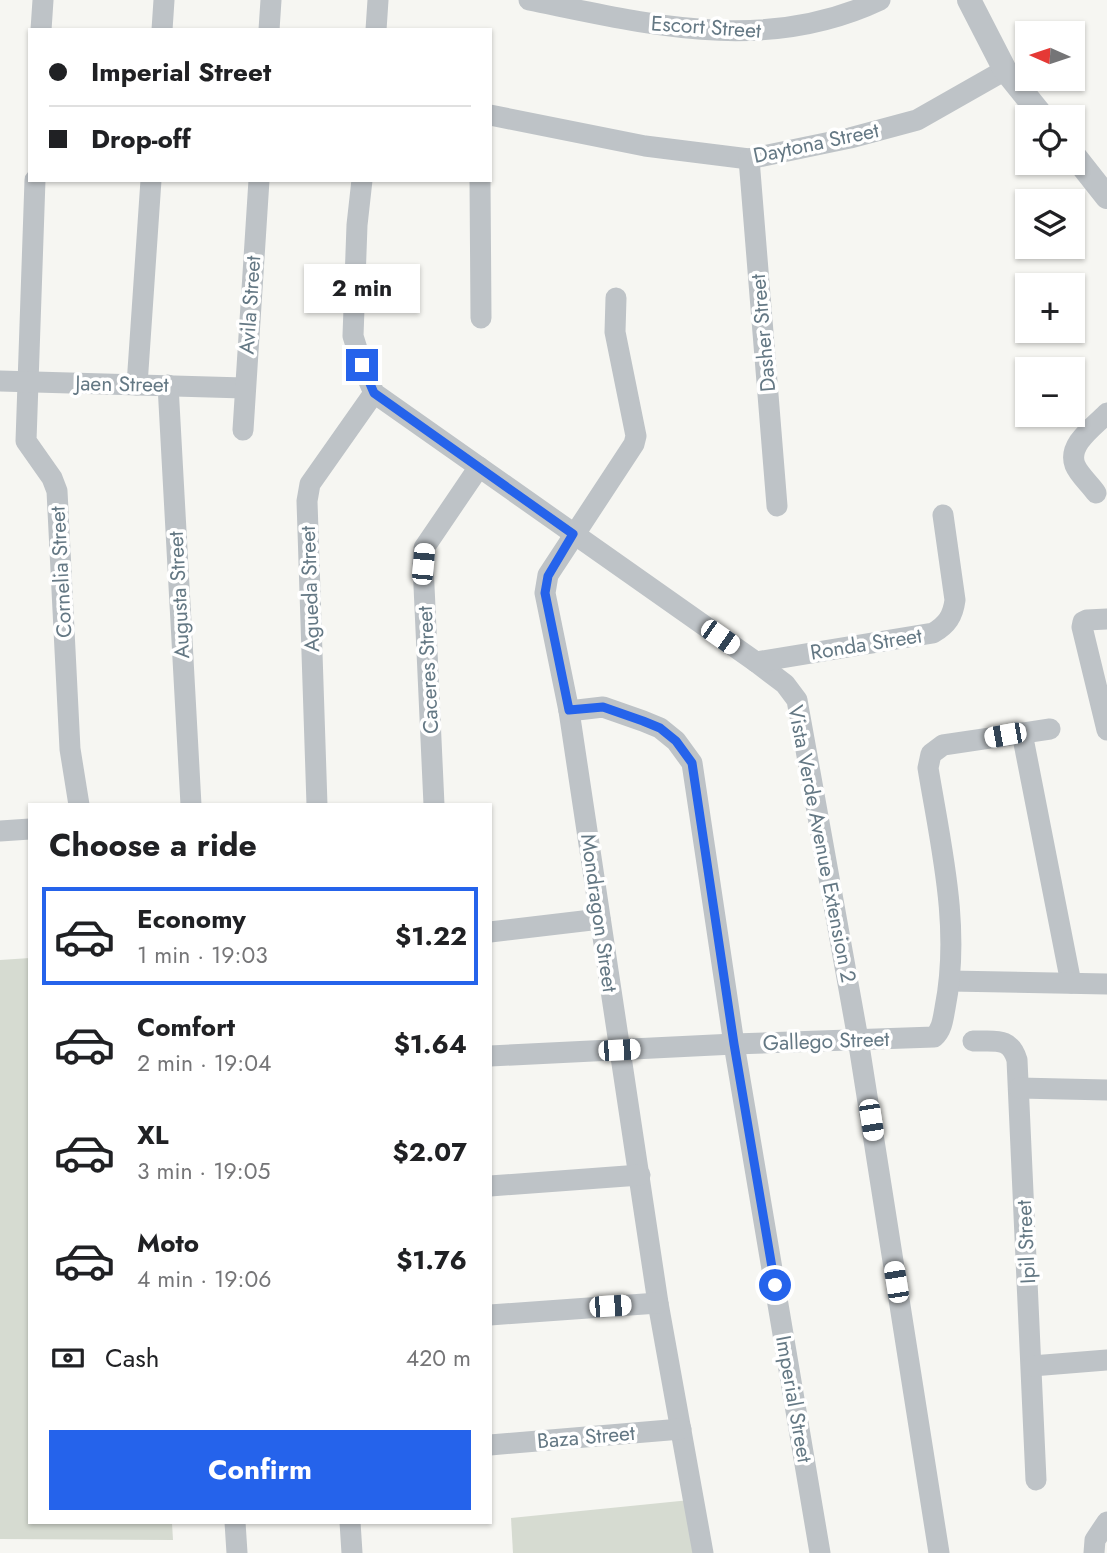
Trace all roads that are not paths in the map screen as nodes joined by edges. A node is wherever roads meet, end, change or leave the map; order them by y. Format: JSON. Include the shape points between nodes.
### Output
{"nodes":[{"id":1,"x":43,"y":0,"type":"edge"},
{"id":2,"x":164,"y":0,"type":"edge"},
{"id":3,"x":271,"y":0,"type":"edge"},
{"id":4,"x":378,"y":0,"type":"edge"},
{"id":5,"x":529,"y":0,"type":"edge"},
{"id":6,"x":880,"y":0,"type":"edge"},
{"id":7,"x":969,"y":0,"type":"edge"},
{"id":8,"x":41,"y":28,"type":"edge"},
{"id":9,"x":162,"y":28,"type":"edge"},
{"id":10,"x":269,"y":28,"type":"edge"},
{"id":11,"x":376,"y":28,"type":"edge"},
{"id":12,"x":1005,"y":70,"type":"junction"},
{"id":13,"x":1033,"y":105,"type":"edge"},
{"id":14,"x":492,"y":115,"type":"edge"},
{"id":15,"x":749,"y":159,"type":"junction"},
{"id":16,"x":1085,"y":169,"type":"edge"},
{"id":17,"x":35,"y":182,"type":"edge"},
{"id":18,"x":151,"y":182,"type":"edge"},
{"id":19,"x":259,"y":182,"type":"edge"},
{"id":20,"x":362,"y":182,"type":"edge"},
{"id":21,"x":480,"y":182,"type":"edge"},
{"id":22,"x":1107,"y":197,"type":"edge"},
{"id":23,"x":616,"y":298,"type":"dead end"},
{"id":24,"x":481,"y":318,"type":"dead end"},
{"id":25,"x":0,"y":381,"type":"edge"},
{"id":26,"x":29,"y":381,"type":"junction"},
{"id":27,"x":137,"y":385,"type":"junction"},
{"id":28,"x":168,"y":385,"type":"junction"},
{"id":29,"x":244,"y":388,"type":"junction"},
{"id":30,"x":374,"y":393,"type":"junction"},
{"id":31,"x":1107,"y":414,"type":"edge"},
{"id":32,"x":243,"y":430,"type":"dead end"},
{"id":33,"x":479,"y":467,"type":"junction"},
{"id":34,"x":1096,"y":493,"type":"dead end"},
{"id":35,"x":777,"y":506,"type":"dead end"},
{"id":36,"x":943,"y":515,"type":"dead end"},
{"id":37,"x":573,"y":534,"type":"junction"},
{"id":38,"x":1107,"y":619,"type":"edge"},
{"id":39,"x":756,"y":662,"type":"junction"},
{"id":40,"x":569,"y":710,"type":"junction"},
{"id":41,"x":1050,"y":729,"type":"dead end"},
{"id":42,"x":1107,"y":730,"type":"edge"},
{"id":43,"x":1022,"y":733,"type":"junction"},
{"id":44,"x":79,"y":803,"type":"edge"},
{"id":45,"x":191,"y":803,"type":"edge"},
{"id":46,"x":317,"y":803,"type":"edge"},
{"id":47,"x":434,"y":803,"type":"edge"},
{"id":48,"x":28,"y":828,"type":"edge"},
{"id":49,"x":0,"y":831,"type":"edge"},
{"id":50,"x":600,"y":919,"type":"junction"},
{"id":51,"x":492,"y":932,"type":"edge"},
{"id":52,"x":950,"y":981,"type":"junction"},
{"id":53,"x":1071,"y":983,"type":"junction"},
{"id":54,"x":1107,"y":984,"type":"edge"},
{"id":55,"x":858,"y":1039,"type":"junction"},
{"id":56,"x":973,"y":1041,"type":"dead end"},
{"id":57,"x":734,"y":1044,"type":"junction"},
{"id":58,"x":619,"y":1050,"type":"junction"},
{"id":59,"x":492,"y":1056,"type":"edge"},
{"id":60,"x":1019,"y":1088,"type":"junction"},
{"id":61,"x":1107,"y":1090,"type":"edge"},
{"id":62,"x":640,"y":1175,"type":"junction"},
{"id":63,"x":492,"y":1186,"type":"edge"},
{"id":64,"x":658,"y":1303,"type":"junction"},
{"id":65,"x":492,"y":1315,"type":"edge"},
{"id":66,"x":1107,"y":1360,"type":"edge"},
{"id":67,"x":1032,"y":1367,"type":"junction"},
{"id":68,"x":681,"y":1429,"type":"junction"},
{"id":69,"x":492,"y":1445,"type":"edge"},
{"id":70,"x":1037,"y":1480,"type":"dead end"},
{"id":71,"x":1107,"y":1522,"type":"edge"},
{"id":72,"x":235,"y":1524,"type":"edge"},
{"id":73,"x":350,"y":1524,"type":"edge"},
{"id":74,"x":237,"y":1553,"type":"edge"},
{"id":75,"x":352,"y":1553,"type":"edge"},
{"id":76,"x":703,"y":1553,"type":"edge"},
{"id":77,"x":820,"y":1553,"type":"edge"},
{"id":78,"x":939,"y":1553,"type":"edge"},
{"id":79,"x":1094,"y":1553,"type":"edge"}],
"edges":[{"from":1,"to":8,"type":"street"},
{"from":2,"to":9,"type":"street"},
{"from":3,"to":10,"type":"street"},
{"from":4,"to":11,"type":"street"},
{"from":5,"to":6,"type":"street","name":"Escort Street","via":[[654,25],[727,32],[809,25]]},
{"from":7,"to":12,"type":"street"},
{"from":12,"to":13,"type":"street"},
{"from":12,"to":15,"type":"street","name":"Daytona Street","via":[[917,120]]},
{"from":14,"to":15,"type":"street","name":"Daytona Street","via":[[645,146]]},
{"from":15,"to":35,"type":"street","name":"Dasher Street"},
{"from":16,"to":22,"type":"street"},
{"from":17,"to":26,"type":"street","name":"Cornelia Street"},
{"from":18,"to":27,"type":"street"},
{"from":19,"to":29,"type":"street","name":"Avila Street"},
{"from":20,"to":30,"type":"street","via":[[354,336]]},
{"from":21,"to":24,"type":"street"},
{"from":23,"to":37,"type":"street","name":"Mondragon Street","via":[[615,332],[636,436]]},
{"from":25,"to":26,"type":"street","name":"Jaen Street"},
{"from":26,"to":27,"type":"street","name":"Jaen Street"},
{"from":26,"to":44,"type":"street","name":"Cornelia Street","via":[[26,441],[57,491],[70,749]]},
{"from":27,"to":28,"type":"street","name":"Jaen Street"},
{"from":28,"to":29,"type":"street","name":"Jaen Street"},
{"from":28,"to":45,"type":"street","name":"Augusta Street"},
{"from":29,"to":32,"type":"street","name":"Avila Street"},
{"from":30,"to":33,"type":"street","name":"Vista Verde Avenue Extension 2"},
{"from":30,"to":46,"type":"street","name":"Agueda Street","via":[[310,484],[307,501]]},
{"from":31,"to":34,"type":"street","via":[[1080,441],[1074,454],[1076,466]]},
{"from":33,"to":37,"type":"street","name":"Vista Verde Avenue Extension 2"},
{"from":33,"to":47,"type":"street","name":"Caceres Street","via":[[424,548]]},
{"from":36,"to":39,"type":"street","name":"Ronda Street","via":[[955,600],[942,628]]},
{"from":37,"to":39,"type":"street","name":"Vista Verde Avenue Extension 2"},
{"from":37,"to":40,"type":"street","name":"Mondragon Street","via":[[548,576],[545,593]]},
{"from":38,"to":42,"type":"street","via":[[1087,620],[1082,625]]},
{"from":39,"to":55,"type":"street","name":"Vista Verde Avenue Extension 2","via":[[785,684],[801,714]]},
{"from":40,"to":50,"type":"street","name":"Mondragon Street"},
{"from":40,"to":57,"type":"street","name":"Imperial Street","via":[[603,707],[660,728],[692,763]]},
{"from":41,"to":43,"type":"street","name":"Gallego Street"},
{"from":43,"to":52,"type":"street","name":"Gallego Street","via":[[943,746],[928,760],[950,904]]},
{"from":43,"to":53,"type":"street"},
{"from":48,"to":49,"type":"street"},
{"from":50,"to":51,"type":"street"},
{"from":50,"to":58,"type":"street","name":"Mondragon Street"},
{"from":52,"to":53,"type":"street"},
{"from":52,"to":55,"type":"street","name":"Gallego Street","via":[[941,1028],[934,1037]]},
{"from":53,"to":54,"type":"street"},
{"from":55,"to":57,"type":"street","name":"Gallego Street"},
{"from":55,"to":78,"type":"street","name":"Vista Verde Avenue Extension 2"},
{"from":56,"to":60,"type":"street","name":"Ipil Street","via":[[1012,1047]]},
{"from":57,"to":58,"type":"street","name":"Gallego Street"},
{"from":57,"to":77,"type":"street","name":"Imperial Street"},
{"from":58,"to":59,"type":"street","name":"Gallego Street"},
{"from":58,"to":62,"type":"street","name":"Mondragon Street"},
{"from":60,"to":61,"type":"street"},
{"from":60,"to":67,"type":"street","name":"Ipil Street"},
{"from":62,"to":63,"type":"street"},
{"from":62,"to":64,"type":"street","name":"Mondragon Street"},
{"from":64,"to":65,"type":"street"},
{"from":64,"to":68,"type":"street","name":"Mondragon Street"},
{"from":66,"to":67,"type":"street"},
{"from":67,"to":70,"type":"street","name":"Ipil Street"},
{"from":68,"to":69,"type":"street","name":"Baza Street"},
{"from":68,"to":76,"type":"street","name":"Mondragon Street"},
{"from":71,"to":79,"type":"street","via":[[1095,1540]]},
{"from":72,"to":74,"type":"street"},
{"from":73,"to":75,"type":"street"}]}
